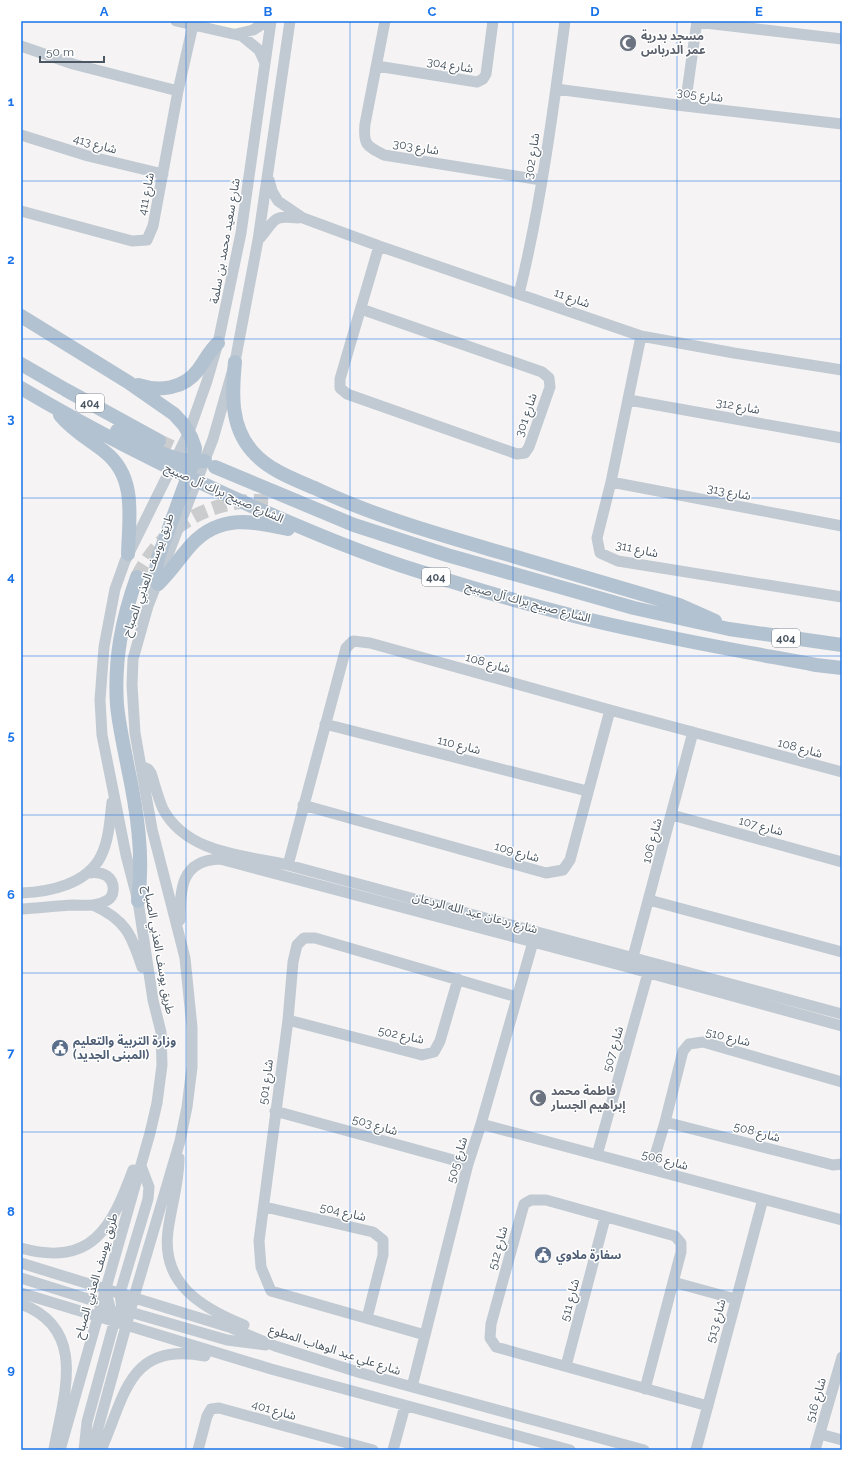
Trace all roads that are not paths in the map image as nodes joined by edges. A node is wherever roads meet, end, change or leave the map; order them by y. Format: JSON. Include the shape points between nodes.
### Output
{"nodes":[{"id":1,"x":176,"y":21,"type":"edge"},
{"id":2,"x":267,"y":21,"type":"edge"},
{"id":3,"x":271,"y":21,"type":"edge"},
{"id":4,"x":290,"y":21,"type":"edge"},
{"id":5,"x":385,"y":21,"type":"edge"},
{"id":6,"x":493,"y":21,"type":"edge"},
{"id":7,"x":565,"y":21,"type":"edge"},
{"id":8,"x":697,"y":22,"type":"edge"},
{"id":9,"x":193,"y":25,"type":"junction"},
{"id":10,"x":235,"y":34,"type":"junction"},
{"id":11,"x":842,"y":39,"type":"edge"},
{"id":12,"x":21,"y":46,"type":"edge"},
{"id":13,"x":265,"y":63,"type":"junction"},
{"id":14,"x":377,"y":66,"type":"junction"},
{"id":15,"x":556,"y":89,"type":"junction"},
{"id":16,"x":178,"y":91,"type":"junction"},
{"id":17,"x":684,"y":106,"type":"junction"},
{"id":18,"x":842,"y":124,"type":"edge"},
{"id":19,"x":21,"y":135,"type":"edge"},
{"id":20,"x":163,"y":174,"type":"junction"},
{"id":21,"x":268,"y":176,"type":"junction"},
{"id":22,"x":541,"y":180,"type":"junction"},
{"id":23,"x":21,"y":211,"type":"edge"},
{"id":24,"x":303,"y":218,"type":"junction"},
{"id":25,"x":258,"y":240,"type":"junction"},
{"id":26,"x":379,"y":246,"type":"junction"},
{"id":27,"x":519,"y":294,"type":"junction"},
{"id":28,"x":361,"y":309,"type":"junction"},
{"id":29,"x":21,"y":316,"type":"edge"},
{"id":30,"x":642,"y":336,"type":"junction"},
{"id":31,"x":218,"y":343,"type":"junction"},
{"id":32,"x":235,"y":362,"type":"junction"},
{"id":33,"x":21,"y":364,"type":"edge"},
{"id":34,"x":842,"y":370,"type":"edge"},
{"id":35,"x":128,"y":382,"type":"junction"},
{"id":36,"x":21,"y":388,"type":"edge"},
{"id":37,"x":629,"y":400,"type":"junction"},
{"id":38,"x":56,"y":408,"type":"junction"},
{"id":39,"x":189,"y":432,"type":"junction"},
{"id":40,"x":842,"y":438,"type":"edge"},
{"id":41,"x":160,"y":441,"type":"tunnel mouth"},
{"id":42,"x":205,"y":463,"type":"junction"},
{"id":43,"x":174,"y":464,"type":"junction"},
{"id":44,"x":192,"y":480,"type":"junction"},
{"id":45,"x":611,"y":482,"type":"junction"},
{"id":46,"x":271,"y":502,"type":"tunnel mouth"},
{"id":47,"x":842,"y":526,"type":"edge"},
{"id":48,"x":317,"y":535,"type":"junction"},
{"id":49,"x":128,"y":554,"type":"junction"},
{"id":50,"x":137,"y":577,"type":"tunnel mouth"},
{"id":51,"x":158,"y":584,"type":"junction"},
{"id":52,"x":583,"y":593,"type":"junction"},
{"id":53,"x":842,"y":597,"type":"edge"},
{"id":54,"x":729,"y":629,"type":"junction"},
{"id":55,"x":842,"y":646,"type":"edge"},
{"id":56,"x":842,"y":668,"type":"edge"},
{"id":57,"x":610,"y":710,"type":"junction"},
{"id":58,"x":324,"y":724,"type":"junction"},
{"id":59,"x":694,"y":732,"type":"junction"},
{"id":60,"x":141,"y":766,"type":"junction"},
{"id":61,"x":842,"y":772,"type":"edge"},
{"id":62,"x":113,"y":789,"type":"junction"},
{"id":63,"x":587,"y":791,"type":"junction"},
{"id":64,"x":303,"y":805,"type":"junction"},
{"id":65,"x":672,"y":815,"type":"junction"},
{"id":66,"x":207,"y":847,"type":"junction"},
{"id":67,"x":204,"y":861,"type":"junction"},
{"id":68,"x":842,"y":862,"type":"edge"},
{"id":69,"x":288,"y":865,"type":"junction"},
{"id":70,"x":89,"y":873,"type":"junction"},
{"id":71,"x":21,"y":893,"type":"edge"},
{"id":72,"x":138,"y":900,"type":"junction"},
{"id":73,"x":649,"y":900,"type":"junction"},
{"id":74,"x":93,"y":905,"type":"junction"},
{"id":75,"x":21,"y":909,"type":"edge"},
{"id":76,"x":432,"y":909,"type":"junction"},
{"id":77,"x":533,"y":942,"type":"junction"},
{"id":78,"x":842,"y":952,"type":"edge"},
{"id":79,"x":633,"y":957,"type":"junction"},
{"id":80,"x":185,"y":958,"type":"junction"},
{"id":81,"x":648,"y":973,"type":"junction"},
{"id":82,"x":458,"y":979,"type":"junction"},
{"id":83,"x":746,"y":987,"type":"junction"},
{"id":84,"x":517,"y":997,"type":"junction"},
{"id":85,"x":743,"y":999,"type":"junction"},
{"id":86,"x":153,"y":1000,"type":"junction"},
{"id":87,"x":814,"y":1007,"type":"junction"},
{"id":88,"x":842,"y":1014,"type":"edge"},
{"id":89,"x":811,"y":1018,"type":"junction"},
{"id":90,"x":288,"y":1020,"type":"junction"},
{"id":91,"x":842,"y":1026,"type":"edge"},
{"id":92,"x":842,"y":1082,"type":"edge"},
{"id":93,"x":275,"y":1111,"type":"junction"},
{"id":94,"x":665,"y":1122,"type":"junction"},
{"id":95,"x":481,"y":1124,"type":"junction"},
{"id":96,"x":150,"y":1133,"type":"junction"},
{"id":97,"x":180,"y":1141,"type":"junction"},
{"id":98,"x":597,"y":1155,"type":"junction"},
{"id":99,"x":468,"y":1164,"type":"junction"},
{"id":100,"x":842,"y":1164,"type":"edge"},
{"id":101,"x":141,"y":1166,"type":"junction"},
{"id":102,"x":651,"y":1169,"type":"junction"},
{"id":103,"x":763,"y":1199,"type":"junction"},
{"id":104,"x":264,"y":1207,"type":"junction"},
{"id":105,"x":605,"y":1218,"type":"junction"},
{"id":106,"x":842,"y":1220,"type":"edge"},
{"id":107,"x":21,"y":1248,"type":"edge"},
{"id":108,"x":21,"y":1263,"type":"edge"},
{"id":109,"x":21,"y":1278,"type":"edge"},
{"id":110,"x":673,"y":1282,"type":"junction"},
{"id":111,"x":105,"y":1288,"type":"junction"},
{"id":112,"x":21,"y":1293,"type":"edge"},
{"id":113,"x":134,"y":1297,"type":"junction"},
{"id":114,"x":735,"y":1299,"type":"junction"},
{"id":115,"x":21,"y":1304,"type":"edge"},
{"id":116,"x":116,"y":1307,"type":"junction"},
{"id":117,"x":97,"y":1317,"type":"junction"},
{"id":118,"x":367,"y":1318,"type":"junction"},
{"id":119,"x":126,"y":1326,"type":"junction"},
{"id":120,"x":425,"y":1336,"type":"junction"},
{"id":121,"x":275,"y":1346,"type":"junction"},
{"id":122,"x":309,"y":1357,"type":"junction"},
{"id":123,"x":842,"y":1357,"type":"edge"},
{"id":124,"x":566,"y":1366,"type":"junction"},
{"id":125,"x":271,"y":1369,"type":"junction"},
{"id":126,"x":412,"y":1387,"type":"junction"},
{"id":127,"x":645,"y":1389,"type":"junction"},
{"id":128,"x":406,"y":1406,"type":"junction"},
{"id":129,"x":708,"y":1406,"type":"junction"},
{"id":130,"x":820,"y":1434,"type":"junction"},
{"id":131,"x":842,"y":1440,"type":"edge"},
{"id":132,"x":331,"y":1445,"type":"edge"},
{"id":133,"x":54,"y":1450,"type":"edge"},
{"id":134,"x":60,"y":1450,"type":"edge"},
{"id":135,"x":84,"y":1450,"type":"edge"},
{"id":136,"x":92,"y":1450,"type":"edge"},
{"id":137,"x":101,"y":1450,"type":"edge"},
{"id":138,"x":198,"y":1450,"type":"edge"},
{"id":139,"x":373,"y":1450,"type":"edge"},
{"id":140,"x":393,"y":1450,"type":"edge"},
{"id":141,"x":570,"y":1450,"type":"edge"},
{"id":142,"x":644,"y":1450,"type":"edge"},
{"id":143,"x":696,"y":1450,"type":"edge"},
{"id":144,"x":815,"y":1450,"type":"edge"}],
"edges":[{"from":1,"to":9,"type":"street"},
{"from":2,"to":10,"type":"street","via":[[253,30]]},
{"from":3,"to":13,"type":"street","name":"شارع سعيد محمد بن سلمة"},
{"from":4,"to":21,"type":"street"},
{"from":5,"to":14,"type":"street","name":"شارع 303"},
{"from":6,"to":14,"type":"street","name":"شارع 304","via":[[483,80],[477,82]]},
{"from":7,"to":15,"type":"street","name":"شارع 302"},
{"from":8,"to":11,"type":"street"},
{"from":8,"to":17,"type":"street"},
{"from":9,"to":10,"type":"street"},
{"from":9,"to":16,"type":"street","name":"شارع 411"},
{"from":10,"to":13,"type":"street","via":[[254,44]]},
{"from":12,"to":16,"type":"street","via":[[73,64]]},
{"from":13,"to":31,"type":"street","name":"شارع سعيد محمد بن سلمة","via":[[242,225]]},
{"from":14,"to":22,"type":"street","name":"شارع 303","via":[[365,124],[364,137],[368,146],[384,154]]},
{"from":15,"to":17,"type":"street","name":"شارع 305"},
{"from":15,"to":22,"type":"street","name":"شارع 302"},
{"from":16,"to":20,"type":"street","name":"شارع 411"},
{"from":17,"to":18,"type":"street","name":"شارع 305"},
{"from":19,"to":20,"type":"street","name":"شارع 413","via":[[88,156]]},
{"from":20,"to":23,"type":"street","name":"شارع 411","via":[[153,226],[147,240],[132,241]]},
{"from":21,"to":24,"type":"street","name":"شارع 11","via":[[278,202]]},
{"from":21,"to":25,"type":"street"},
{"from":22,"to":27,"type":"street","name":"شارع 302","via":[[529,253]]},
{"from":24,"to":25,"type":"street","name":"شارع 11","via":[[276,218]]},
{"from":24,"to":26,"type":"street","name":"شارع 11"},
{"from":25,"to":32,"type":"street"},
{"from":26,"to":27,"type":"street","name":"شارع 11"},
{"from":26,"to":28,"type":"street","name":"شارع 301"},
{"from":27,"to":30,"type":"street","name":"شارع 11"},
{"from":28,"to":28,"type":"street","name":"شارع 301","via":[[340,379],[340,388],[343,392],[517,454],[525,453],[550,388],[549,378],[542,372]]},
{"from":29,"to":35,"type":"main road"},
{"from":30,"to":34,"type":"street","name":"شارع 11"},
{"from":30,"to":37,"type":"street","name":"شارع 311"},
{"from":31,"to":35,"type":"main road","via":[[208,353],[195,374],[180,384],[168,388],[152,388]]},
{"from":31,"to":39,"type":"street","name":"شارع سعيد محمد بن سلمة"},
{"from":32,"to":42,"type":"street"},
{"from":32,"to":54,"type":"main road","via":[[233,395],[238,428],[256,456],[278,471],[342,501],[400,523],[679,605],[709,617]]},
{"from":33,"to":41,"type":"main road","number":"404"},
{"from":35,"to":39,"type":"main road","via":[[174,414]]},
{"from":36,"to":38,"type":"main road","number":"404"},
{"from":37,"to":40,"type":"street","name":"شارع 312"},
{"from":37,"to":45,"type":"street","name":"شارع 311"},
{"from":38,"to":43,"type":"main road","name":"الشارع صبيح براك آل صبيح","number":"404"},
{"from":38,"to":49,"type":"main road","via":[[69,426],[111,457],[122,473],[131,506]]},
{"from":39,"to":42,"type":"main road","via":[[195,448]]},
{"from":39,"to":43,"type":"street","name":"شارع سعيد محمد بن سلمة"},
{"from":42,"to":43,"type":"main road","name":"الشارع صبيح براك آل صبيح"},
{"from":42,"to":44,"type":"main road"},
{"from":42,"to":52,"type":"main road","name":"الشارع صبيح براك آل صبيح","number":"404","via":[[385,536]]},
{"from":43,"to":44,"type":"main road","name":"الشارع صبيح براك آل صبيح","number":"404"},
{"from":43,"to":49,"type":"street","name":"طريق يوسف العذبي الصباح"},
{"from":44,"to":48,"type":"main road","name":"الشارع صبيح براك آل صبيح","number":"404"},
{"from":44,"to":51,"type":"main road","via":[[158,558]]},
{"from":45,"to":47,"type":"street","name":"شارع 313"},
{"from":45,"to":53,"type":"street","name":"شارع 311","via":[[597,538],[600,553],[618,561]]},
{"from":46,"to":52,"type":"main road","via":[[298,509],[415,553],[513,582],[551,593]]},
{"from":48,"to":51,"type":"main road","via":[[254,522],[227,524],[197,539]]},
{"from":48,"to":56,"type":"main road","name":"الشارع صبيح براك آل صبيح","number":"404","via":[[419,572],[577,616],[639,631]]},
{"from":49,"to":62,"type":"street","name":"طريق يوسف العذبي الصباح","via":[[111,608],[100,700],[102,735]]},
{"from":50,"to":72,"type":"main road","via":[[121,627],[116,677],[119,721],[139,841],[141,871]]},
{"from":51,"to":60,"type":"street","name":"طريق يوسف العذبي الصباح","via":[[140,631],[133,660],[133,709]]},
{"from":52,"to":54,"type":"main road","name":"الشارع صبيح براك آل صبيح","number":"404","via":[[634,608]]},
{"from":54,"to":55,"type":"main road","name":"الشارع صبيح براك آل صبيح","number":"404"},
{"from":57,"to":58,"type":"street","name":"شارع 108","via":[[370,643],[353,641],[346,648]]},
{"from":57,"to":59,"type":"street","name":"شارع 108"},
{"from":57,"to":63,"type":"street","name":"شارع 109"},
{"from":58,"to":63,"type":"street","name":"شارع 110"},
{"from":58,"to":64,"type":"street","name":"شارع 108"},
{"from":59,"to":61,"type":"street","name":"شارع 108"},
{"from":59,"to":65,"type":"street","name":"شارع 106"},
{"from":60,"to":66,"type":"street","name":"شارع ردعان عبد الله الردعان","via":[[148,769],[151,774],[163,808],[174,824],[189,838]]},
{"from":60,"to":80,"type":"street","name":"طريق يوسف العذبي الصباح","via":[[152,829]]},
{"from":62,"to":70,"type":"street","via":[[110,818],[101,856]]},
{"from":62,"to":72,"type":"street","name":"طريق يوسف العذبي الصباح"},
{"from":63,"to":64,"type":"street","name":"شارع 109","via":[[570,860],[563,870],[546,873]]},
{"from":64,"to":69,"type":"street","name":"شارع 108"},
{"from":65,"to":68,"type":"street","name":"شارع 107"},
{"from":65,"to":73,"type":"street","name":"شارع 106"},
{"from":66,"to":67,"type":"street","via":[[201,849],[199,855]]},
{"from":66,"to":69,"type":"street","name":"شارع ردعان عبد الله الردعان"},
{"from":67,"to":76,"type":"street","name":"شارع ردعان عبد الله الردعان","via":[[220,859]]},
{"from":67,"to":80,"type":"street","via":[[190,870],[183,880],[180,892],[180,920]]},
{"from":69,"to":76,"type":"street","name":"شارع ردعان عبد الله الردعان"},
{"from":70,"to":71,"type":"street","via":[[56,889]]},
{"from":70,"to":74,"type":"street","via":[[99,872],[107,876],[113,883],[114,890],[112,897],[106,902]]},
{"from":72,"to":86,"type":"street","name":"طريق يوسف العذبي الصباح"},
{"from":73,"to":78,"type":"street"},
{"from":73,"to":79,"type":"street","name":"شارع 106"},
{"from":74,"to":75,"type":"street"},
{"from":74,"to":86,"type":"street","via":[[112,914],[127,929]]},
{"from":76,"to":77,"type":"street","name":"شارع ردعان عبد الله الردعان"},
{"from":76,"to":79,"type":"street","name":"شارع ردعان عبد الله الردعان"},
{"from":77,"to":81,"type":"street","name":"شارع ردعان عبد الله الردعان"},
{"from":77,"to":84,"type":"street","name":"شارع 505"},
{"from":79,"to":83,"type":"street","name":"شارع ردعان عبد الله الردعان"},
{"from":80,"to":97,"type":"street","name":"طريق يوسف العذبي الصباح","via":[[192,1027],[192,1067]]},
{"from":81,"to":85,"type":"street","name":"شارع ردعان عبد الله الردعان"},
{"from":81,"to":98,"type":"street","name":"شارع 507"},
{"from":82,"to":84,"type":"street","name":"شارع 501"},
{"from":82,"to":90,"type":"street","name":"شارع 502","via":[[440,1041],[434,1052],[422,1055]]},
{"from":82,"to":90,"type":"street","name":"شارع 501","via":[[315,938],[304,938],[297,945],[292,962]]},
{"from":83,"to":85,"type":"street"},
{"from":83,"to":87,"type":"street","name":"شارع ردعان عبد الله الردعان"},
{"from":84,"to":95,"type":"street","name":"شارع 505"},
{"from":85,"to":89,"type":"street","name":"شارع ردعان عبد الله الردعان"},
{"from":86,"to":96,"type":"street","name":"طريق يوسف العذبي الصباح","via":[[161,1032],[162,1066]]},
{"from":87,"to":88,"type":"street","name":"شارع ردعان عبد الله الردعان"},
{"from":87,"to":89,"type":"street"},
{"from":89,"to":91,"type":"street","name":"شارع ردعان عبد الله الردعان"},
{"from":90,"to":93,"type":"street","name":"شارع 501"},
{"from":92,"to":94,"type":"street","name":"شارع 510","via":[[703,1042],[689,1044],[683,1051]]},
{"from":93,"to":99,"type":"street","name":"شارع 503"},
{"from":93,"to":104,"type":"street","name":"شارع 501"},
{"from":94,"to":100,"type":"street","name":"شارع 508","via":[[833,1165]]},
{"from":94,"to":102,"type":"street","name":"شارع 510"},
{"from":95,"to":98,"type":"street","name":"شارع 506"},
{"from":95,"to":99,"type":"street","name":"شارع 505"},
{"from":96,"to":101,"type":"street","name":"طريق يوسف العذبي الصباح"},
{"from":96,"to":107,"type":"street","via":[[116,1212],[98,1237],[86,1245],[59,1253]]},
{"from":97,"to":113,"type":"street","name":"طريق يوسف العذبي الصباح"},
{"from":97,"to":122,"type":"street","via":[[167,1248],[176,1278],[187,1292],[202,1304]]},
{"from":98,"to":102,"type":"street","name":"شارع 506"},
{"from":99,"to":120,"type":"street","name":"شارع 505"},
{"from":101,"to":111,"type":"street","name":"طريق يوسف العذبي الصباح"},
{"from":101,"to":116,"type":"street","via":[[149,1188],[148,1198]]},
{"from":102,"to":103,"type":"street","name":"شارع 506"},
{"from":103,"to":106,"type":"street","name":"شارع 506"},
{"from":103,"to":114,"type":"street","name":"شارع 513"},
{"from":104,"to":118,"type":"street","name":"شارع 501","via":[[259,1241],[261,1267],[271,1291]]},
{"from":104,"to":118,"type":"street","name":"شارع 504","via":[[373,1232],[383,1240],[383,1255]]},
{"from":105,"to":110,"type":"street","name":"شارع 512","via":[[675,1236],[681,1243],[681,1252]]},
{"from":105,"to":124,"type":"street","name":"شارع 511"},
{"from":105,"to":124,"type":"street","name":"شارع 512","via":[[546,1200],[531,1200],[524,1204],[491,1324],[490,1338],[496,1347]]},
{"from":108,"to":111,"type":"street","name":"شارع علي عبد الوهاب المطوع"},
{"from":109,"to":116,"type":"street"},
{"from":110,"to":114,"type":"street"},
{"from":110,"to":127,"type":"street","name":"شارع 512"},
{"from":111,"to":116,"type":"street","name":"طريق يوسف العذبي الصباح"},
{"from":111,"to":116,"type":"street","name":"شارع علي عبد الوهاب المطوع"},
{"from":112,"to":117,"type":"street","name":"شارع علي عبد الوهاب المطوع"},
{"from":113,"to":116,"type":"street","name":"شارع علي عبد الوهاب المطوع"},
{"from":113,"to":116,"type":"street","name":"طريق يوسف العذبي الصباح"},
{"from":113,"to":121,"type":"street","name":"شارع علي عبد الوهاب المطوع","via":[[229,1327]]},
{"from":114,"to":129,"type":"street","name":"شارع 513"},
{"from":115,"to":133,"type":"street","via":[[31,1307],[50,1323],[64,1345],[68,1372]]},
{"from":116,"to":117,"type":"street","name":"طريق يوسف العذبي الصباح"},
{"from":116,"to":117,"type":"street","name":"شارع علي عبد الوهاب المطوع"},
{"from":116,"to":119,"type":"street","name":"شارع علي عبد الوهاب المطوع"},
{"from":116,"to":121,"type":"street","via":[[227,1340]]},
{"from":116,"to":135,"type":"street","via":[[87,1422]]},
{"from":117,"to":134,"type":"street","name":"طريق يوسف العذبي الصباح"},
{"from":118,"to":120,"type":"street","name":"شارع 501"},
{"from":119,"to":125,"type":"street","name":"شارع علي عبد الوهاب المطوع"},
{"from":119,"to":136,"type":"street"},
{"from":120,"to":126,"type":"street","name":"شارع 505"},
{"from":121,"to":122,"type":"street","name":"شارع علي عبد الوهاب المطوع"},
{"from":122,"to":126,"type":"street","name":"شارع علي عبد الوهاب المطوع"},
{"from":123,"to":130,"type":"street","name":"شارع 516"},
{"from":124,"to":127,"type":"street","name":"شارع 512"},
{"from":125,"to":128,"type":"street","name":"شارع علي عبد الوهاب المطوع"},
{"from":125,"to":137,"type":"street","via":[[189,1353],[161,1357],[148,1363],[128,1383]]},
{"from":126,"to":142,"type":"street","name":"شارع علي عبد الوهاب المطوع"},
{"from":127,"to":129,"type":"street","name":"شارع 512"},
{"from":128,"to":140,"type":"street"},
{"from":128,"to":141,"type":"street","name":"شارع علي عبد الوهاب المطوع"},
{"from":129,"to":143,"type":"street","name":"شارع 513"},
{"from":130,"to":131,"type":"street"},
{"from":130,"to":144,"type":"street","name":"شارع 516"},
{"from":132,"to":138,"type":"street","name":"شارع 401","via":[[219,1408],[211,1409],[207,1416]]},
{"from":132,"to":139,"type":"street","name":"شارع 401"}]}
